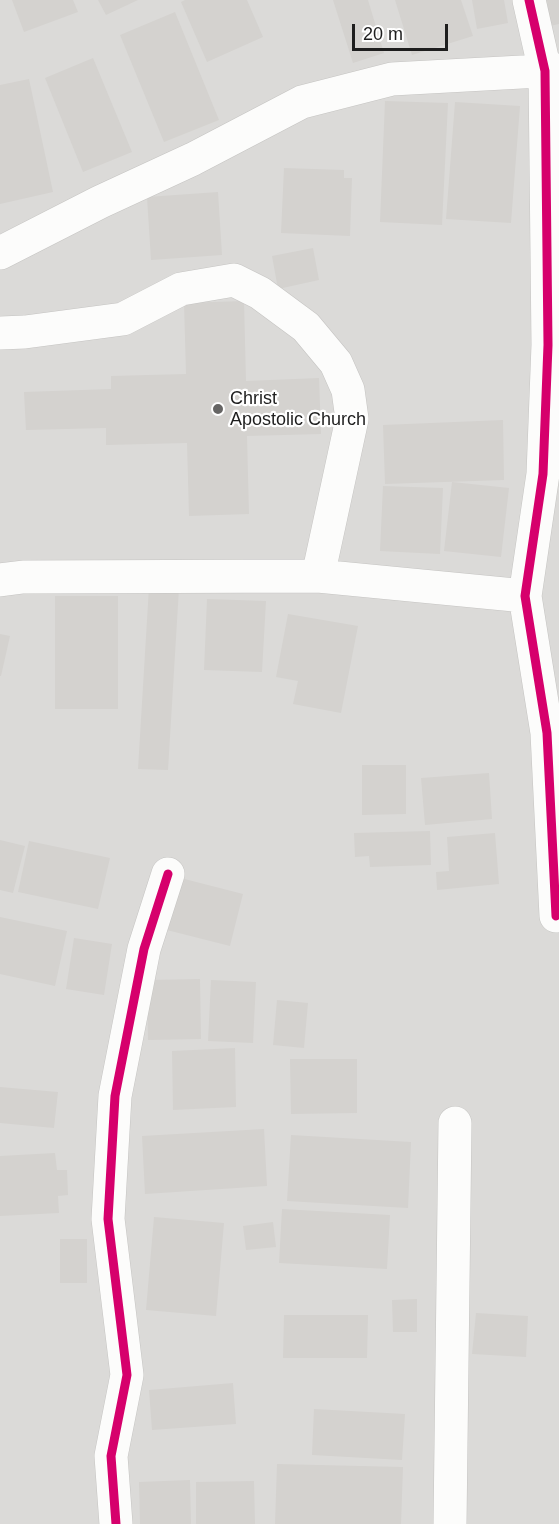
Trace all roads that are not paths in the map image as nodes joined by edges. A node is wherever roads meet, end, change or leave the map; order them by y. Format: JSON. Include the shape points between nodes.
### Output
{"nodes":[{"id":1,"x":530,"y":0,"type":"edge"},
{"id":2,"x":552,"y":70,"type":"edge"},
{"id":3,"x":0,"y":253,"type":"edge"},
{"id":4,"x":0,"y":333,"type":"edge"},
{"id":5,"x":318,"y":576,"type":"junction"},
{"id":6,"x":0,"y":580,"type":"edge"},
{"id":7,"x":525,"y":596,"type":"junction"},
{"id":8,"x":168,"y":874,"type":"dead end"},
{"id":9,"x":556,"y":916,"type":"dead end"},
{"id":10,"x":454,"y":1123,"type":"dead end"},
{"id":11,"x":116,"y":1524,"type":"edge"},
{"id":12,"x":450,"y":1524,"type":"edge"}],
"edges":[{"from":1,"to":2,"type":"street"},
{"from":2,"to":3,"type":"street","via":[[392,79],[302,102]]},
{"from":2,"to":7,"type":"street","via":[[543,474]]},
{"from":4,"to":5,"type":"street","via":[[123,319],[181,289],[234,280],[260,293],[306,327],[336,363],[348,390],[352,419]]},
{"from":5,"to":6,"type":"street"},
{"from":5,"to":7,"type":"street"},
{"from":7,"to":9,"type":"street","via":[[547,733]]},
{"from":8,"to":11,"type":"street","via":[[144,949],[115,1096],[108,1219],[128,1375],[111,1456]]},
{"from":10,"to":12,"type":"street"}]}
